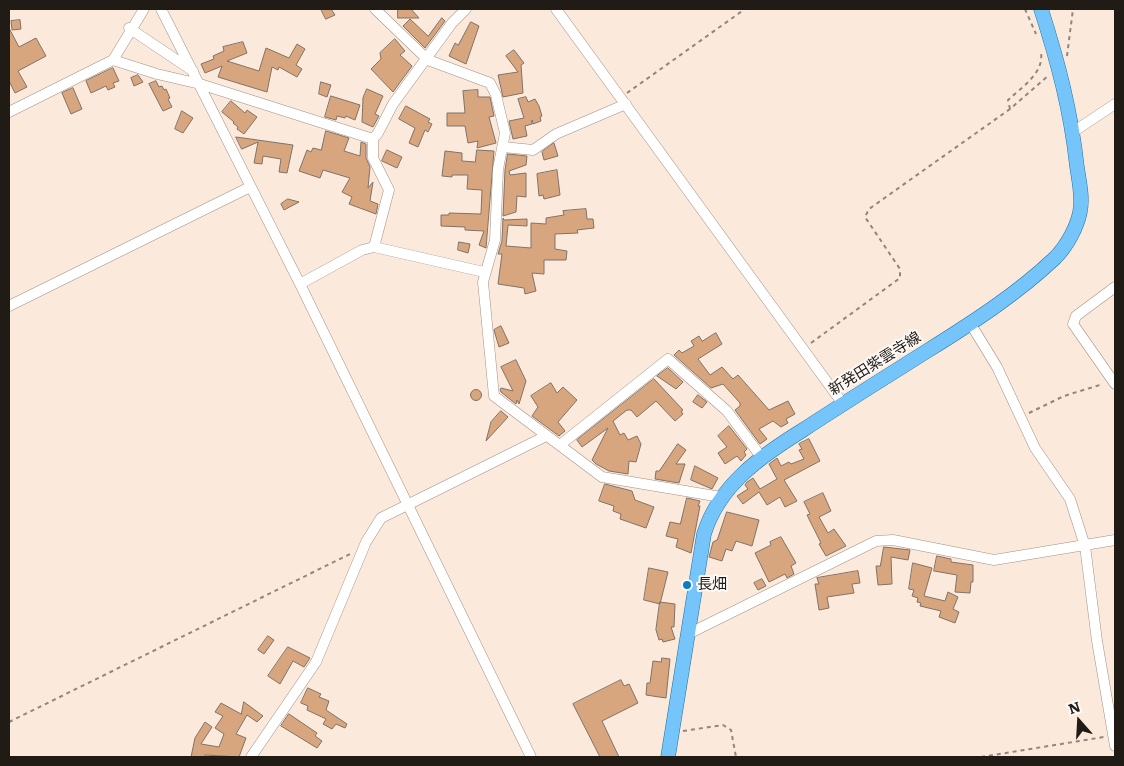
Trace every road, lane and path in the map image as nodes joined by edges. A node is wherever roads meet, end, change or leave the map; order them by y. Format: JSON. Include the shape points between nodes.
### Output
{"nodes":[{"id":1,"x":144,"y":9,"type":"edge"},
{"id":2,"x":161,"y":9,"type":"edge"},
{"id":3,"x":375,"y":9,"type":"edge"},
{"id":4,"x":466,"y":9,"type":"edge"},
{"id":5,"x":556,"y":9,"type":"edge"},
{"id":6,"x":745,"y":9,"type":"edge"},
{"id":7,"x":1025,"y":9,"type":"edge"},
{"id":8,"x":1041,"y":9,"type":"edge"},
{"id":9,"x":1073,"y":9,"type":"edge"},
{"id":10,"x":130,"y":29,"type":"junction"},
{"id":11,"x":1037,"y":36,"type":"dead end"},
{"id":12,"x":1041,"y":52,"type":"dead end"},
{"id":13,"x":113,"y":60,"type":"junction"},
{"id":14,"x":428,"y":60,"type":"junction"},
{"id":15,"x":1063,"y":65,"type":"junction"},
{"id":16,"x":194,"y":72,"type":"junction"},
{"id":17,"x":200,"y":84,"type":"junction"},
{"id":18,"x":624,"y":100,"type":"junction"},
{"id":19,"x":1115,"y":104,"type":"edge"},
{"id":20,"x":1010,"y":109,"type":"junction"},
{"id":21,"x":9,"y":112,"type":"edge"},
{"id":22,"x":1073,"y":132,"type":"junction"},
{"id":23,"x":373,"y":139,"type":"junction"},
{"id":24,"x":503,"y":147,"type":"junction"},
{"id":25,"x":250,"y":187,"type":"junction"},
{"id":26,"x":374,"y":247,"type":"junction"},
{"id":27,"x":484,"y":272,"type":"junction"},
{"id":28,"x":300,"y":284,"type":"junction"},
{"id":29,"x":1115,"y":287,"type":"edge"},
{"id":30,"x":9,"y":306,"type":"edge"},
{"id":31,"x":970,"y":324,"type":"junction"},
{"id":32,"x":804,"y":347,"type":"junction"},
{"id":33,"x":1113,"y":381,"type":"edge"},
{"id":34,"x":843,"y":404,"type":"junction"},
{"id":35,"x":1021,"y":417,"type":"junction"},
{"id":36,"x":546,"y":436,"type":"junction"},
{"id":37,"x":560,"y":446,"type":"junction"},
{"id":38,"x":762,"y":458,"type":"junction"},
{"id":39,"x":721,"y":496,"type":"junction"},
{"id":40,"x":407,"y":503,"type":"junction"},
{"id":41,"x":1115,"y":540,"type":"edge"},
{"id":42,"x":1085,"y":546,"type":"junction"},
{"id":43,"x":364,"y":547,"type":"junction"},
{"id":44,"x":688,"y":634,"type":"junction"},
{"id":45,"x":9,"y":722,"type":"edge"},
{"id":46,"x":671,"y":733,"type":"junction"},
{"id":47,"x":1114,"y":740,"type":"edge"},
{"id":48,"x":251,"y":757,"type":"edge"},
{"id":49,"x":531,"y":757,"type":"edge"},
{"id":50,"x":668,"y":757,"type":"edge"},
{"id":51,"x":736,"y":757,"type":"edge"},
{"id":52,"x":981,"y":757,"type":"edge"}],
"edges":[{"from":1,"to":10,"type":"street"},
{"from":2,"to":16,"type":"street"},
{"from":3,"to":14,"type":"street"},
{"from":4,"to":14,"type":"street","via":[[452,23]]},
{"from":5,"to":18,"type":"street"},
{"from":6,"to":18,"type":"path"},
{"from":7,"to":11,"type":"path"},
{"from":8,"to":15,"type":"main road","name":"新発田紫雲寺線"},
{"from":9,"to":15,"type":"path"},
{"from":10,"to":13,"type":"street"},
{"from":10,"to":16,"type":"street"},
{"from":12,"to":20,"type":"path","via":[[1043,62],[1008,100]]},
{"from":13,"to":17,"type":"street"},
{"from":13,"to":21,"type":"street"},
{"from":14,"to":23,"type":"street","via":[[393,104]]},
{"from":14,"to":24,"type":"street","via":[[490,83],[505,132]]},
{"from":15,"to":20,"type":"path"},
{"from":15,"to":22,"type":"main road","name":"新発田紫雲寺線"},
{"from":16,"to":17,"type":"street"},
{"from":17,"to":23,"type":"street"},
{"from":17,"to":25,"type":"street"},
{"from":18,"to":24,"type":"street","via":[[556,134],[533,150]]},
{"from":18,"to":32,"type":"street"},
{"from":19,"to":22,"type":"street"},
{"from":20,"to":32,"type":"path","via":[[869,209],[865,217],[900,268],[900,278]]},
{"from":22,"to":31,"type":"main road","name":"新発田紫雲寺線","via":[[1081,199],[1077,223],[1069,240],[1056,256],[1002,302]]},
{"from":23,"to":26,"type":"street","via":[[373,158],[388,190]]},
{"from":24,"to":27,"type":"street","via":[[498,169],[495,240]]},
{"from":25,"to":28,"type":"street"},
{"from":25,"to":30,"type":"street"},
{"from":26,"to":27,"type":"street"},
{"from":26,"to":28,"type":"street","via":[[362,250]]},
{"from":27,"to":36,"type":"street","via":[[483,295],[494,396]]},
{"from":28,"to":40,"type":"street"},
{"from":29,"to":33,"type":"street","via":[[1076,316],[1073,324]]},
{"from":31,"to":34,"type":"main road","name":"新発田紫雲寺線"},
{"from":31,"to":35,"type":"street","via":[[997,367]]},
{"from":32,"to":34,"type":"street"},
{"from":33,"to":35,"type":"path","via":[[1064,396]]},
{"from":34,"to":38,"type":"main road","name":"新発田紫雲寺線"},
{"from":35,"to":42,"type":"street","via":[[1035,448],[1070,499]]},
{"from":36,"to":37,"type":"street"},
{"from":36,"to":40,"type":"street"},
{"from":37,"to":38,"type":"street","via":[[668,359],[727,411]]},
{"from":37,"to":39,"type":"street","via":[[610,480]]},
{"from":38,"to":39,"type":"main road","name":"新発田紫雲寺線"},
{"from":39,"to":44,"type":"main road","name":"新発田紫雲寺線","via":[[704,534]]},
{"from":40,"to":43,"type":"street","via":[[381,518]]},
{"from":40,"to":49,"type":"street"},
{"from":41,"to":42,"type":"street"},
{"from":42,"to":44,"type":"street","via":[[994,560],[893,540],[876,541]]},
{"from":42,"to":47,"type":"street"},
{"from":43,"to":45,"type":"path"},
{"from":43,"to":48,"type":"street","via":[[316,662]]},
{"from":44,"to":46,"type":"main road","name":"新発田紫雲寺線"},
{"from":46,"to":50,"type":"main road","name":"新発田紫雲寺線"},
{"from":46,"to":51,"type":"path","via":[[724,725],[731,730]]},
{"from":47,"to":52,"type":"path"}]}
